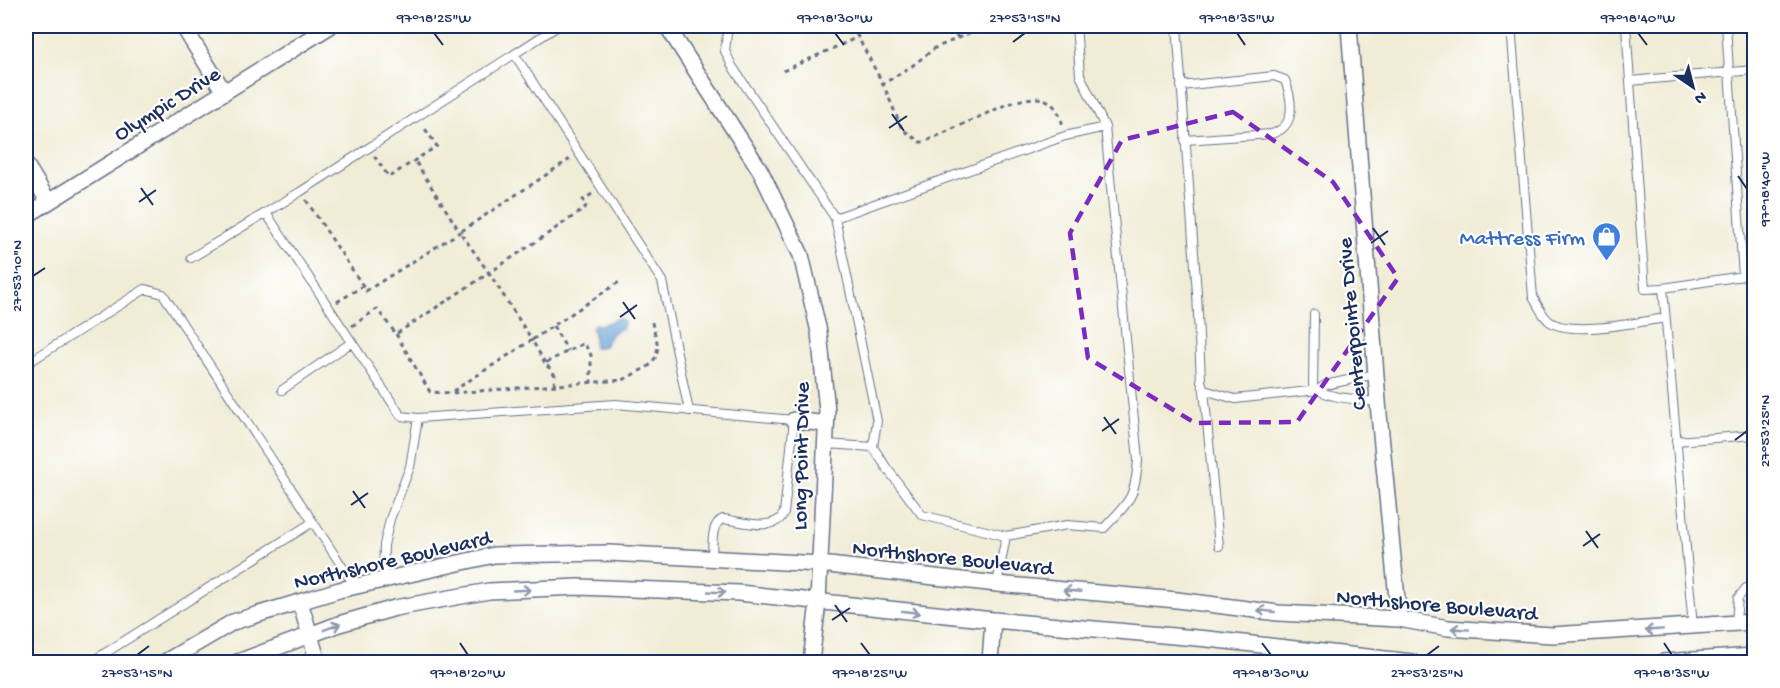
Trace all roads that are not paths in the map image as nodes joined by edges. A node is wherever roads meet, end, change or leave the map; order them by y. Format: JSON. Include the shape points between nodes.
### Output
{"nodes":[{"id":1,"x":183,"y":26,"type":"edge"},
{"id":2,"x":330,"y":26,"type":"edge"},
{"id":3,"x":558,"y":26,"type":"edge"},
{"id":4,"x":667,"y":26,"type":"edge"},
{"id":5,"x":728,"y":26,"type":"edge"},
{"id":6,"x":1076,"y":26,"type":"edge"},
{"id":7,"x":1177,"y":26,"type":"edge"},
{"id":8,"x":1349,"y":26,"type":"edge"},
{"id":9,"x":1511,"y":26,"type":"edge"},
{"id":10,"x":1626,"y":26,"type":"edge"},
{"id":11,"x":1726,"y":26,"type":"edge"},
{"id":12,"x":515,"y":55,"type":"junction"},
{"id":13,"x":1755,"y":70,"type":"edge"},
{"id":14,"x":1729,"y":72,"type":"junction"},
{"id":15,"x":1630,"y":81,"type":"junction"},
{"id":16,"x":1181,"y":86,"type":"junction"},
{"id":17,"x":224,"y":92,"type":"junction"},
{"id":18,"x":1105,"y":128,"type":"junction"},
{"id":19,"x":1185,"y":140,"type":"junction"},
{"id":20,"x":26,"y":165,"type":"edge"},
{"id":21,"x":48,"y":201,"type":"junction"},
{"id":22,"x":266,"y":213,"type":"junction"},
{"id":23,"x":26,"y":216,"type":"edge"},
{"id":24,"x":835,"y":218,"type":"junction"},
{"id":25,"x":191,"y":258,"type":"dead end"},
{"id":26,"x":1755,"y":275,"type":"edge"},
{"id":27,"x":1743,"y":276,"type":"junction"},
{"id":28,"x":1663,"y":288,"type":"junction"},
{"id":29,"x":1314,"y":314,"type":"dead end"},
{"id":30,"x":1665,"y":318,"type":"junction"},
{"id":31,"x":352,"y":342,"type":"junction"},
{"id":32,"x":26,"y":364,"type":"edge"},
{"id":33,"x":1376,"y":374,"type":"junction"},
{"id":34,"x":282,"y":390,"type":"dead end"},
{"id":35,"x":1203,"y":390,"type":"junction"},
{"id":36,"x":1316,"y":390,"type":"junction"},
{"id":37,"x":1379,"y":403,"type":"junction"},
{"id":38,"x":689,"y":411,"type":"junction"},
{"id":39,"x":418,"y":418,"type":"junction"},
{"id":40,"x":794,"y":420,"type":"junction"},
{"id":41,"x":826,"y":423,"type":"junction"},
{"id":42,"x":1755,"y":435,"type":"edge"},
{"id":43,"x":1676,"y":441,"type":"junction"},
{"id":44,"x":825,"y":444,"type":"junction"},
{"id":45,"x":873,"y":447,"type":"junction"},
{"id":46,"x":313,"y":522,"type":"junction"},
{"id":47,"x":1006,"y":536,"type":"junction"},
{"id":48,"x":1219,"y":546,"type":"dead end"},
{"id":49,"x":712,"y":558,"type":"junction"},
{"id":50,"x":820,"y":564,"type":"junction"},
{"id":51,"x":383,"y":580,"type":"junction"},
{"id":52,"x":997,"y":584,"type":"junction"},
{"id":53,"x":355,"y":586,"type":"junction"},
{"id":54,"x":1755,"y":588,"type":"edge"},
{"id":55,"x":300,"y":602,"type":"junction"},
{"id":56,"x":818,"y":602,"type":"junction"},
{"id":57,"x":993,"y":620,"type":"junction"},
{"id":58,"x":1399,"y":620,"type":"junction"},
{"id":59,"x":1755,"y":622,"type":"edge"},
{"id":60,"x":1736,"y":623,"type":"junction"},
{"id":61,"x":1693,"y":627,"type":"junction"},
{"id":62,"x":310,"y":636,"type":"junction"},
{"id":63,"x":1755,"y":656,"type":"edge"},
{"id":64,"x":1690,"y":662,"type":"edge"},
{"id":65,"x":92,"y":663,"type":"edge"},
{"id":66,"x":165,"y":663,"type":"edge"},
{"id":67,"x":238,"y":663,"type":"edge"},
{"id":68,"x":318,"y":663,"type":"edge"},
{"id":69,"x":811,"y":663,"type":"edge"},
{"id":70,"x":990,"y":663,"type":"edge"},
{"id":71,"x":1413,"y":663,"type":"edge"},
{"id":72,"x":1663,"y":663,"type":"edge"}],
"edges":[{"from":1,"to":17,"type":"street"},
{"from":2,"to":17,"type":"street","name":"Olympic Drive"},
{"from":3,"to":12,"type":"lane"},
{"from":4,"to":41,"type":"street","name":"Long Point Drive","via":[[760,170],[801,255],[819,332]]},
{"from":5,"to":24,"type":"lane","via":[[725,51],[732,66]]},
{"from":6,"to":18,"type":"lane","via":[[1080,75]]},
{"from":7,"to":16,"type":"lane"},
{"from":8,"to":33,"type":"street","name":"Centerpointe Drive"},
{"from":9,"to":30,"type":"lane","via":[[1533,297],[1548,320],[1561,326],[1580,329]]},
{"from":10,"to":15,"type":"lane"},
{"from":11,"to":14,"type":"lane"},
{"from":12,"to":22,"type":"lane"},
{"from":12,"to":38,"type":"lane","via":[[662,281]]},
{"from":13,"to":14,"type":"lane"},
{"from":14,"to":15,"type":"lane"},
{"from":14,"to":27,"type":"lane"},
{"from":15,"to":28,"type":"lane","via":[[1646,289]]},
{"from":16,"to":19,"type":"lane"},
{"from":16,"to":19,"type":"lane","via":[[1274,76],[1285,80],[1289,92],[1290,120],[1282,131]]},
{"from":17,"to":21,"type":"street","name":"Olympic Drive"},
{"from":18,"to":24,"type":"lane","via":[[1065,136]]},
{"from":18,"to":47,"type":"lane","via":[[1138,460],[1136,487],[1127,504],[1104,528],[1067,525]]},
{"from":19,"to":35,"type":"lane"},
{"from":20,"to":21,"type":"street"},
{"from":21,"to":23,"type":"street","name":"Olympic Drive"},
{"from":22,"to":25,"type":"lane"},
{"from":22,"to":31,"type":"lane"},
{"from":24,"to":45,"type":"lane","via":[[877,421]]},
{"from":26,"to":27,"type":"lane"},
{"from":27,"to":28,"type":"lane"},
{"from":28,"to":30,"type":"lane"},
{"from":29,"to":36,"type":"lane"},
{"from":30,"to":43,"type":"lane"},
{"from":31,"to":34,"type":"lane"},
{"from":31,"to":39,"type":"lane","via":[[400,416]]},
{"from":32,"to":46,"type":"lane","via":[[145,289],[163,294]]},
{"from":33,"to":36,"type":"lane"},
{"from":33,"to":37,"type":"street","name":"Centerpointe Drive"},
{"from":35,"to":36,"type":"lane","via":[[1235,399]]},
{"from":35,"to":48,"type":"lane"},
{"from":36,"to":37,"type":"lane"},
{"from":37,"to":58,"type":"street","name":"Centerpointe Drive"},
{"from":38,"to":39,"type":"lane","via":[[616,404]]},
{"from":38,"to":40,"type":"lane"},
{"from":39,"to":51,"type":"lane","via":[[410,467],[384,545]]},
{"from":40,"to":41,"type":"street"},
{"from":40,"to":49,"type":"lane","via":[[782,518],[770,525],[718,521],[714,526]]},
{"from":41,"to":44,"type":"street","name":"Long Point Drive"},
{"from":42,"to":43,"type":"lane"},
{"from":43,"to":61,"type":"lane"},
{"from":44,"to":45,"type":"lane"},
{"from":44,"to":50,"type":"street","name":"Long Point Drive"},
{"from":45,"to":47,"type":"lane","via":[[922,515]]},
{"from":46,"to":53,"type":"lane"},
{"from":46,"to":65,"type":"lane"},
{"from":47,"to":52,"type":"lane"},
{"from":49,"to":50,"type":"street","name":"Northshore Boulevard"},
{"from":49,"to":51,"type":"street","name":"Northshore Boulevard","via":[[609,553],[494,555]]},
{"from":50,"to":52,"type":"street","name":"Northshore Boulevard"},
{"from":50,"to":56,"type":"street","name":"Long Point Drive"},
{"from":51,"to":53,"type":"street","name":"Northshore Boulevard"},
{"from":58,"to":52,"type":"street","name":"Northshore Boulevard","one_way":true},
{"from":53,"to":55,"type":"street","name":"Northshore Boulevard"},
{"from":54,"to":60,"type":"lane","via":[[1746,588],[1738,598]]},
{"from":55,"to":62,"type":"street"},
{"from":55,"to":66,"type":"street","name":"Northshore Boulevard","via":[[233,622]]},
{"from":56,"to":57,"type":"street","one_way":true},
{"from":62,"to":56,"type":"street","one_way":true,"via":[[395,608],[489,591],[578,586],[739,593]]},
{"from":56,"to":69,"type":"street","name":"Long Point Drive"},
{"from":57,"to":70,"type":"street"},
{"from":57,"to":71,"type":"street"},
{"from":61,"to":58,"type":"street","name":"Northshore Boulevard","one_way":true,"via":[[1552,636]]},
{"from":59,"to":60,"type":"street","name":"Northshore Boulevard"},
{"from":60,"to":61,"type":"street","name":"Northshore Boulevard"},
{"from":62,"to":67,"type":"street"},
{"from":62,"to":68,"type":"street"},
{"from":63,"to":64,"type":"street"},
{"from":64,"to":72,"type":"street"}]}
